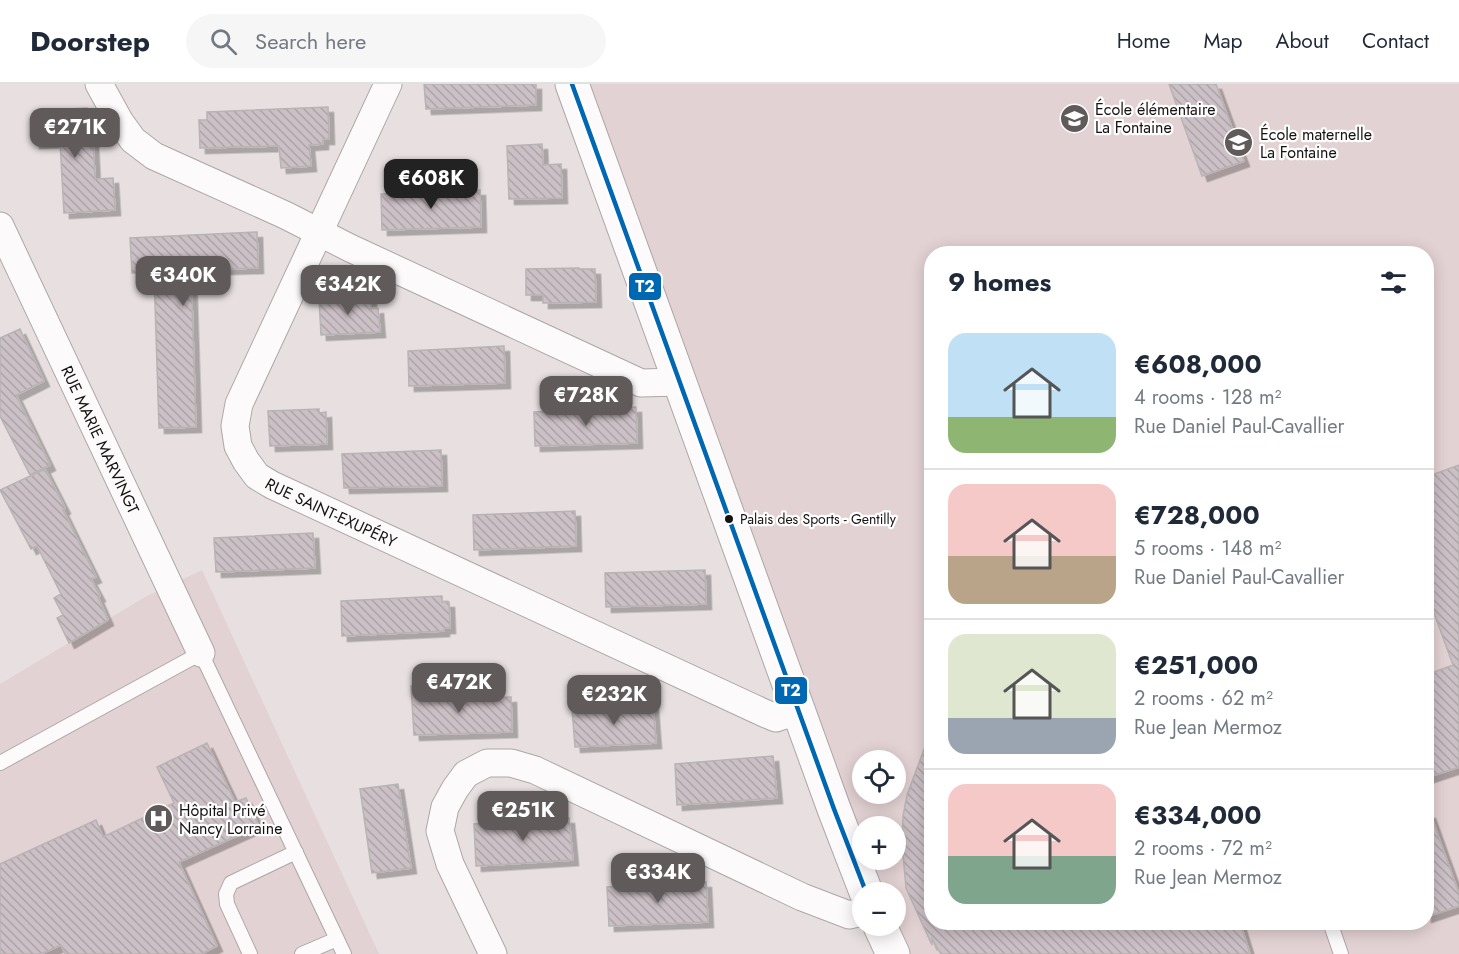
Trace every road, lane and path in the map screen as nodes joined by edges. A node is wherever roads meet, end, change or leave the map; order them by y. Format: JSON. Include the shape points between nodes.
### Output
{"nodes":[{"id":1,"x":99,"y":84,"type":"edge"},
{"id":2,"x":388,"y":84,"type":"edge"},
{"id":3,"x":572,"y":84,"type":"edge"},
{"id":4,"x":0,"y":226,"type":"edge"},
{"id":5,"x":318,"y":233,"type":"junction"},
{"id":6,"x":680,"y":382,"type":"junction"},
{"id":7,"x":201,"y":653,"type":"junction"},
{"id":8,"x":799,"y":710,"type":"junction"},
{"id":9,"x":0,"y":763,"type":"edge"},
{"id":10,"x":296,"y":852,"type":"junction"},
{"id":11,"x":862,"y":882,"type":"edge"},
{"id":12,"x":852,"y":914,"type":"edge"},
{"id":13,"x":1333,"y":930,"type":"edge"},
{"id":14,"x":885,"y":936,"type":"edge"},
{"id":15,"x":337,"y":939,"type":"junction"},
{"id":16,"x":250,"y":954,"type":"edge"},
{"id":17,"x":303,"y":954,"type":"edge"},
{"id":18,"x":344,"y":954,"type":"edge"},
{"id":19,"x":493,"y":954,"type":"edge"},
{"id":20,"x":893,"y":954,"type":"edge"},
{"id":21,"x":1341,"y":954,"type":"edge"}],
"edges":[{"from":1,"to":5,"type":"street","via":[[133,140],[154,156]]},
{"from":2,"to":5,"type":"street","name":"RUE SAINT-EXUPÉRY"},
{"from":3,"to":6,"type":"street"},
{"from":4,"to":7,"type":"street","name":"RUE MARIE MARVINGT"},
{"from":5,"to":6,"type":"street","via":[[640,383]]},
{"from":5,"to":8,"type":"street","name":"RUE SAINT-EXUPÉRY","via":[[239,404],[235,426],[238,446],[257,476],[764,713],[777,718]]},
{"from":6,"to":8,"type":"street"},
{"from":7,"to":9,"type":"lane"},
{"from":7,"to":10,"type":"lane"},
{"from":8,"to":11,"type":"street"},
{"from":10,"to":15,"type":"lane"},
{"from":10,"to":16,"type":"lane","via":[[231,882],[227,904]]},
{"from":12,"to":19,"type":"street","via":[[802,897],[535,770],[511,763],[487,763],[466,774],[455,789],[445,807],[440,831],[450,864]]},
{"from":13,"to":21,"type":"lane"},
{"from":14,"to":20,"type":"street"},
{"from":15,"to":17,"type":"lane"},
{"from":15,"to":18,"type":"lane"}]}
